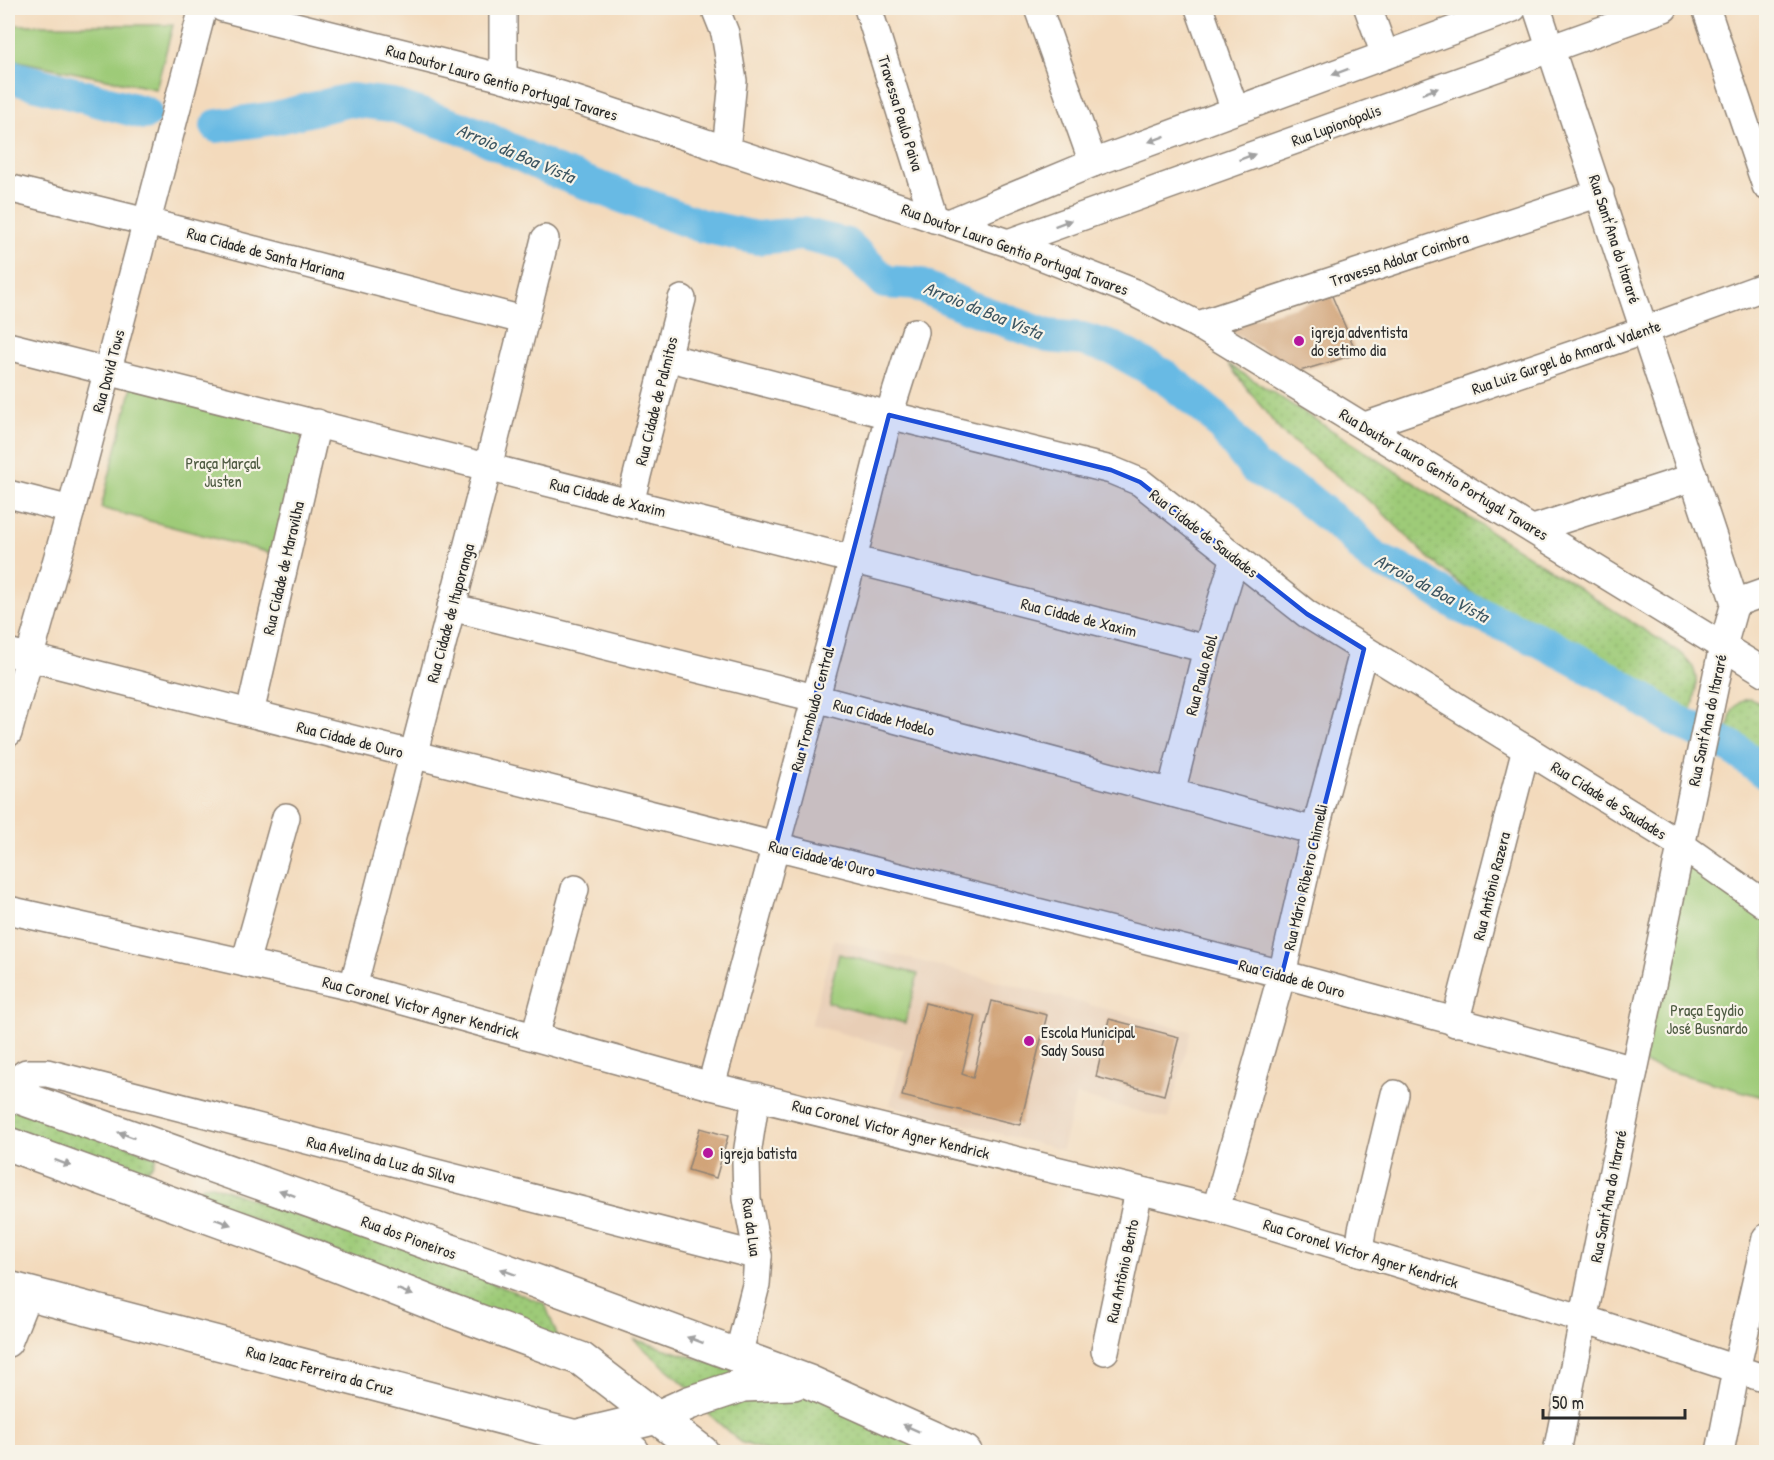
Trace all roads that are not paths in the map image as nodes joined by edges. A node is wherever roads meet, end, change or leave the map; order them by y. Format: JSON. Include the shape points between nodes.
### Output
{"nodes":[{"id":1,"x":203,"y":8,"type":"edge"},
{"id":2,"x":223,"y":8,"type":"edge"},
{"id":3,"x":503,"y":8,"type":"edge"},
{"id":4,"x":715,"y":8,"type":"edge"},
{"id":5,"x":868,"y":8,"type":"edge"},
{"id":6,"x":1038,"y":8,"type":"edge"},
{"id":7,"x":1198,"y":8,"type":"edge"},
{"id":8,"x":1368,"y":8,"type":"edge"},
{"id":9,"x":1513,"y":8,"type":"edge"},
{"id":10,"x":1538,"y":8,"type":"edge"},
{"id":11,"x":1664,"y":8,"type":"edge"},
{"id":12,"x":1706,"y":8,"type":"edge"},
{"id":13,"x":1552,"y":48,"type":"junction"},
{"id":14,"x":1385,"y":55,"type":"junction"},
{"id":15,"x":503,"y":78,"type":"junction"},
{"id":16,"x":1235,"y":110,"type":"junction"},
{"id":17,"x":726,"y":150,"type":"junction"},
{"id":18,"x":1093,"y":163,"type":"junction"},
{"id":19,"x":1767,"y":186,"type":"edge"},
{"id":20,"x":8,"y":188,"type":"edge"},
{"id":21,"x":1600,"y":193,"type":"junction"},
{"id":22,"x":942,"y":221,"type":"junction"},
{"id":23,"x":147,"y":222,"type":"junction"},
{"id":24,"x":545,"y":239,"type":"dead end"},
{"id":25,"x":1008,"y":243,"type":"junction"},
{"id":26,"x":1767,"y":285,"type":"edge"},
{"id":27,"x":682,"y":298,"type":"dead end"},
{"id":28,"x":523,"y":320,"type":"junction"},
{"id":29,"x":1198,"y":325,"type":"junction"},
{"id":30,"x":1645,"y":330,"type":"junction"},
{"id":31,"x":915,"y":332,"type":"dead end"},
{"id":32,"x":8,"y":346,"type":"edge"},
{"id":33,"x":668,"y":357,"type":"junction"},
{"id":34,"x":108,"y":370,"type":"junction"},
{"id":35,"x":889,"y":415,"type":"junction"},
{"id":36,"x":317,"y":423,"type":"junction"},
{"id":37,"x":1365,"y":426,"type":"junction"},
{"id":38,"x":489,"y":467,"type":"junction"},
{"id":39,"x":1694,"y":477,"type":"junction"},
{"id":40,"x":8,"y":494,"type":"edge"},
{"id":41,"x":630,"y":502,"type":"junction"},
{"id":42,"x":71,"y":510,"type":"junction"},
{"id":43,"x":1533,"y":529,"type":"junction"},
{"id":44,"x":1235,"y":557,"type":"junction"},
{"id":45,"x":853,"y":559,"type":"junction"},
{"id":46,"x":1767,"y":592,"type":"edge"},
{"id":47,"x":1735,"y":603,"type":"junction"},
{"id":48,"x":451,"y":607,"type":"junction"},
{"id":49,"x":1723,"y":646,"type":"junction"},
{"id":50,"x":1207,"y":649,"type":"junction"},
{"id":51,"x":1364,"y":649,"type":"junction"},
{"id":52,"x":18,"y":655,"type":"edge"},
{"id":53,"x":1767,"y":673,"type":"edge"},
{"id":54,"x":815,"y":698,"type":"junction"},
{"id":55,"x":250,"y":713,"type":"junction"},
{"id":56,"x":8,"y":733,"type":"edge"},
{"id":57,"x":1526,"y":749,"type":"junction"},
{"id":58,"x":412,"y":754,"type":"junction"},
{"id":59,"x":1171,"y":793,"type":"junction"},
{"id":60,"x":286,"y":817,"type":"dead end"},
{"id":61,"x":1315,"y":831,"type":"junction"},
{"id":62,"x":1681,"y":845,"type":"junction"},
{"id":63,"x":776,"y":846,"type":"junction"},
{"id":64,"x":575,"y":889,"type":"dead end"},
{"id":65,"x":1767,"y":905,"type":"edge"},
{"id":66,"x":8,"y":910,"type":"edge"},
{"id":67,"x":245,"y":963,"type":"junction"},
{"id":68,"x":1282,"y":975,"type":"junction"},
{"id":69,"x":353,"y":987,"type":"junction"},
{"id":70,"x":1455,"y":1023,"type":"junction"},
{"id":71,"x":535,"y":1038,"type":"junction"},
{"id":72,"x":1634,"y":1070,"type":"junction"},
{"id":73,"x":8,"y":1086,"type":"edge"},
{"id":74,"x":711,"y":1086,"type":"junction"},
{"id":75,"x":8,"y":1093,"type":"edge"},
{"id":76,"x":1395,"y":1094,"type":"dead end"},
{"id":77,"x":756,"y":1096,"type":"junction"},
{"id":78,"x":8,"y":1144,"type":"edge"},
{"id":79,"x":170,"y":1151,"type":"junction"},
{"id":80,"x":221,"y":1169,"type":"junction"},
{"id":81,"x":129,"y":1187,"type":"junction"},
{"id":82,"x":1139,"y":1191,"type":"junction"},
{"id":83,"x":177,"y":1205,"type":"junction"},
{"id":84,"x":1216,"y":1209,"type":"junction"},
{"id":85,"x":1767,"y":1238,"type":"edge"},
{"id":86,"x":1359,"y":1252,"type":"junction"},
{"id":87,"x":758,"y":1256,"type":"junction"},
{"id":88,"x":18,"y":1290,"type":"edge"},
{"id":89,"x":1584,"y":1319,"type":"junction"},
{"id":90,"x":8,"y":1343,"type":"edge"},
{"id":91,"x":1105,"y":1351,"type":"dead end"},
{"id":92,"x":738,"y":1356,"type":"junction"},
{"id":93,"x":581,"y":1359,"type":"junction"},
{"id":94,"x":1736,"y":1370,"type":"junction"},
{"id":95,"x":1767,"y":1379,"type":"edge"},
{"id":96,"x":809,"y":1382,"type":"junction"},
{"id":97,"x":657,"y":1417,"type":"junction"},
{"id":98,"x":573,"y":1437,"type":"junction"},
{"id":99,"x":633,"y":1452,"type":"edge"},
{"id":100,"x":702,"y":1452,"type":"edge"},
{"id":101,"x":965,"y":1452,"type":"edge"},
{"id":102,"x":1557,"y":1452,"type":"edge"},
{"id":103,"x":1720,"y":1452,"type":"edge"}],
"edges":[{"from":1,"to":23,"type":"street","name":"Rua David Tows"},
{"from":2,"to":15,"type":"street","name":"Rua Doutor Lauro Gentio Portugal Tavares"},
{"from":3,"to":15,"type":"street"},
{"from":4,"to":17,"type":"street","via":[[725,33],[733,81]]},
{"from":5,"to":22,"type":"street","name":"Travessa Paulo Paiva"},
{"from":6,"to":18,"type":"street"},
{"from":7,"to":16,"type":"street"},
{"from":8,"to":14,"type":"street"},
{"from":9,"to":14,"type":"street"},
{"from":10,"to":13,"type":"street","name":"Rua Sant'Ana do Itararé"},
{"from":11,"to":13,"type":"street","name":"Rua Lupionópolis"},
{"from":12,"to":19,"type":"street"},
{"from":13,"to":21,"type":"street","name":"Rua Sant'Ana do Itararé"},
{"from":25,"to":13,"type":"street","name":"Rua Lupionópolis","one_way":true},
{"from":14,"to":16,"type":"street","one_way":true},
{"from":15,"to":17,"type":"street","name":"Rua Doutor Lauro Gentio Portugal Tavares"},
{"from":16,"to":18,"type":"street","one_way":true},
{"from":17,"to":22,"type":"street","name":"Rua Doutor Lauro Gentio Portugal Tavares"},
{"from":18,"to":22,"type":"street"},
{"from":20,"to":23,"type":"street","name":"Rua Cidade de Santa Mariana"},
{"from":21,"to":29,"type":"street","name":"Travessa Adolar Coimbra"},
{"from":21,"to":30,"type":"street","name":"Rua Sant'Ana do Itararé"},
{"from":22,"to":25,"type":"street","name":"Rua Doutor Lauro Gentio Portugal Tavares"},
{"from":23,"to":28,"type":"street","name":"Rua Cidade de Santa Mariana"},
{"from":23,"to":34,"type":"street","name":"Rua David Tows"},
{"from":24,"to":28,"type":"street","name":"Rua Cidade de Ituporanga"},
{"from":25,"to":29,"type":"street","name":"Rua Doutor Lauro Gentio Portugal Tavares","via":[[1133,292]]},
{"from":26,"to":30,"type":"street","name":"Rua Luiz Gurgel do Amaral Valente"},
{"from":27,"to":33,"type":"street","name":"Rua Cidade de Palmitos"},
{"from":28,"to":38,"type":"street","name":"Rua Cidade de Ituporanga"},
{"from":29,"to":37,"type":"street","name":"Rua Doutor Lauro Gentio Portugal Tavares"},
{"from":30,"to":37,"type":"street","name":"Rua Luiz Gurgel do Amaral Valente"},
{"from":30,"to":39,"type":"street","name":"Rua Sant'Ana do Itararé"},
{"from":31,"to":35,"type":"street","name":"Rua Trombudo Central"},
{"from":32,"to":34,"type":"street","name":"Rua Cidade de Xaxim"},
{"from":33,"to":35,"type":"street","name":"Rua Cidade de Saudades"},
{"from":33,"to":41,"type":"street","name":"Rua Cidade de Palmitos"},
{"from":34,"to":36,"type":"street","name":"Rua Cidade de Xaxim"},
{"from":34,"to":42,"type":"street","name":"Rua David Tows"},
{"from":35,"to":44,"type":"street","name":"Rua Cidade de Saudades","via":[[1111,470],[1140,482]]},
{"from":35,"to":45,"type":"street","name":"Rua Trombudo Central"},
{"from":36,"to":38,"type":"street","name":"Rua Cidade de Xaxim"},
{"from":36,"to":55,"type":"street","name":"Rua Cidade de Maravilha"},
{"from":37,"to":43,"type":"street","name":"Rua Doutor Lauro Gentio Portugal Tavares"},
{"from":38,"to":41,"type":"street","name":"Rua Cidade de Xaxim"},
{"from":38,"to":48,"type":"street","name":"Rua Cidade de Ituporanga"},
{"from":39,"to":43,"type":"street"},
{"from":39,"to":47,"type":"street","name":"Rua Sant'Ana do Itararé"},
{"from":40,"to":42,"type":"street"},
{"from":41,"to":45,"type":"street","name":"Rua Cidade de Xaxim"},
{"from":42,"to":52,"type":"street","name":"Rua David Tows"},
{"from":43,"to":49,"type":"street","name":"Rua Doutor Lauro Gentio Portugal Tavares"},
{"from":44,"to":50,"type":"street","name":"Rua Paulo Robl"},
{"from":44,"to":51,"type":"street","name":"Rua Cidade de Saudades","via":[[1307,614]]},
{"from":45,"to":50,"type":"street","name":"Rua Cidade de Xaxim"},
{"from":45,"to":54,"type":"street","name":"Rua Trombudo Central"},
{"from":46,"to":47,"type":"street"},
{"from":47,"to":49,"type":"street","name":"Rua Sant'Ana do Itararé"},
{"from":48,"to":54,"type":"street","name":"Rua Cidade Modelo"},
{"from":48,"to":58,"type":"street","name":"Rua Cidade de Ituporanga"},
{"from":49,"to":53,"type":"street","name":"Rua Doutor Lauro Gentio Portugal Tavares"},
{"from":49,"to":62,"type":"street","name":"Rua Sant'Ana do Itararé"},
{"from":50,"to":59,"type":"street","name":"Rua Paulo Robl"},
{"from":51,"to":57,"type":"street","name":"Rua Cidade de Saudades"},
{"from":51,"to":61,"type":"street","name":"Rua Mário Ribeiro Chimelli"},
{"from":52,"to":55,"type":"street","name":"Rua Cidade de Ouro"},
{"from":52,"to":56,"type":"street","name":"Rua David Tows"},
{"from":54,"to":59,"type":"street","name":"Rua Cidade Modelo"},
{"from":54,"to":63,"type":"street","name":"Rua Trombudo Central"},
{"from":55,"to":58,"type":"street","name":"Rua Cidade de Ouro"},
{"from":57,"to":62,"type":"street","name":"Rua Cidade de Saudades"},
{"from":57,"to":70,"type":"street","name":"Rua Antônio Razera"},
{"from":58,"to":63,"type":"street","name":"Rua Cidade de Ouro"},
{"from":58,"to":69,"type":"street","name":"Rua Cidade de Ituporanga"},
{"from":59,"to":61,"type":"street","name":"Rua Cidade Modelo"},
{"from":60,"to":67,"type":"street"},
{"from":61,"to":68,"type":"street","name":"Rua Mário Ribeiro Chimelli"},
{"from":62,"to":65,"type":"street","name":"Rua Cidade de Saudades"},
{"from":62,"to":72,"type":"street","name":"Rua Sant'Ana do Itararé"},
{"from":63,"to":68,"type":"street","name":"Rua Cidade de Ouro"},
{"from":63,"to":74,"type":"street","name":"Rua Trombudo Central"},
{"from":64,"to":71,"type":"street"},
{"from":66,"to":67,"type":"street","name":"Rua Coronel Victor Agner Kendrick"},
{"from":67,"to":69,"type":"street","name":"Rua Coronel Victor Agner Kendrick"},
{"from":68,"to":70,"type":"street","name":"Rua Cidade de Ouro"},
{"from":68,"to":84,"type":"street","name":"Rua Mário Ribeiro Chimelli"},
{"from":69,"to":71,"type":"street","name":"Rua Coronel Victor Agner Kendrick"},
{"from":70,"to":72,"type":"street","name":"Rua Cidade de Ouro"},
{"from":71,"to":74,"type":"street","name":"Rua Coronel Victor Agner Kendrick"},
{"from":72,"to":89,"type":"street","name":"Rua Sant'Ana do Itararé"},
{"from":73,"to":87,"type":"street","name":"Rua Avelina da Luz da Silva","via":[[26,1073],[47,1073]]},
{"from":74,"to":77,"type":"street","name":"Rua Coronel Victor Agner Kendrick"},
{"from":79,"to":75,"type":"main road","name":"Rua dos Pioneiros","one_way":true},
{"from":76,"to":86,"type":"street"},
{"from":77,"to":82,"type":"street","name":"Rua Coronel Victor Agner Kendrick"},
{"from":77,"to":87,"type":"street","name":"Rua da Lua","via":[[746,1161],[747,1199]]},
{"from":78,"to":81,"type":"main road","one_way":true},
{"from":79,"to":80,"type":"main road","name":"Rua dos Pioneiros"},
{"from":79,"to":81,"type":"main road","via":[[155,1176]]},
{"from":80,"to":83,"type":"main road","via":[[194,1180]]},
{"from":92,"to":80,"type":"main road","name":"Rua dos Pioneiros","one_way":true},
{"from":81,"to":83,"type":"main road"},
{"from":82,"to":84,"type":"street","name":"Rua Coronel Victor Agner Kendrick"},
{"from":82,"to":91,"type":"street","name":"Rua Antônio Bento"},
{"from":83,"to":93,"type":"main road","one_way":true},
{"from":84,"to":86,"type":"street","name":"Rua Coronel Victor Agner Kendrick"},
{"from":85,"to":94,"type":"street"},
{"from":86,"to":89,"type":"street","name":"Rua Coronel Victor Agner Kendrick"},
{"from":87,"to":92,"type":"street","name":"Rua da Lua","via":[[756,1286]]},
{"from":88,"to":90,"type":"street"},
{"from":88,"to":98,"type":"main road","name":"Rua Izaac Ferreira da Cruz"},
{"from":89,"to":94,"type":"street","name":"Rua Coronel Victor Agner Kendrick"},
{"from":89,"to":102,"type":"street","name":"Rua Sant'Ana do Itararé"},
{"from":92,"to":96,"type":"main road","name":"Rua dos Pioneiros"},
{"from":93,"to":97,"type":"main road"},
{"from":93,"to":98,"type":"main road","via":[[597,1383],[601,1412],[594,1424]]},
{"from":94,"to":95,"type":"street","name":"Rua Coronel Victor Agner Kendrick"},
{"from":94,"to":103,"type":"street"},
{"from":96,"to":97,"type":"main road","via":[[743,1385]]},
{"from":101,"to":96,"type":"main road","one_way":true},
{"from":97,"to":98,"type":"main road"},
{"from":97,"to":100,"type":"main road"},
{"from":98,"to":99,"type":"main road","name":"Rua Izaac Ferreira da Cruz"}]}
